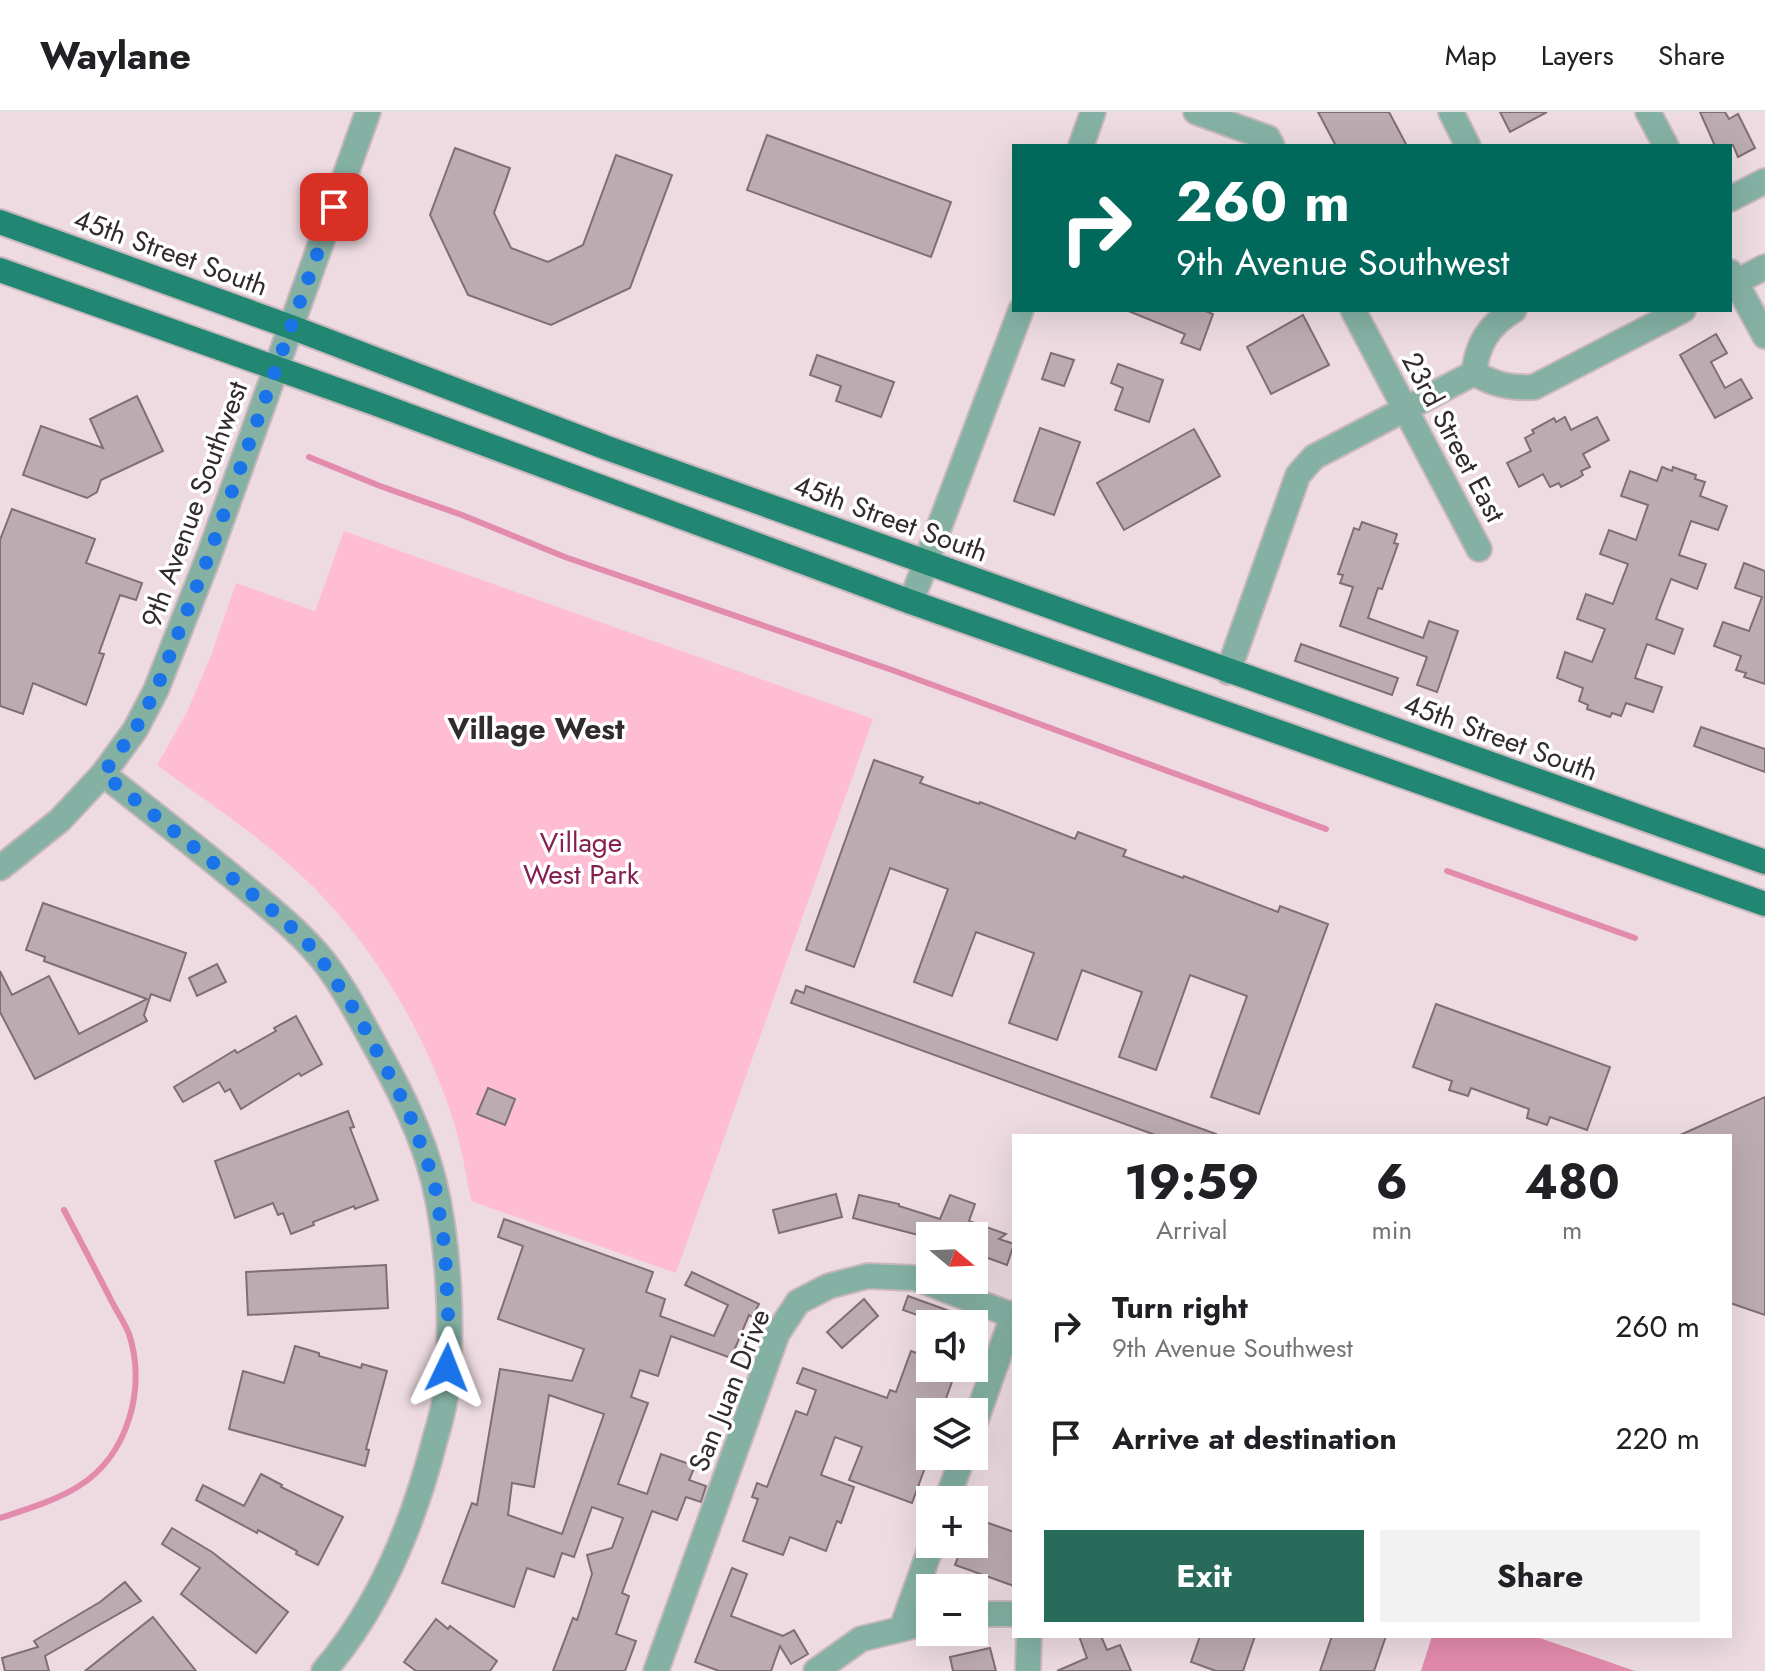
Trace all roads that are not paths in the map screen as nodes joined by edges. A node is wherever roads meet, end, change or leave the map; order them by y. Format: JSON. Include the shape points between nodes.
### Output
{"nodes":[{"id":1,"x":368,"y":112,"type":"edge"},
{"id":2,"x":1093,"y":112,"type":"edge"},
{"id":3,"x":1196,"y":112,"type":"edge"},
{"id":4,"x":1451,"y":112,"type":"edge"},
{"id":5,"x":1648,"y":112,"type":"edge"},
{"id":6,"x":1082,"y":144,"type":"edge"},
{"id":7,"x":1271,"y":144,"type":"edge"},
{"id":8,"x":1467,"y":144,"type":"edge"},
{"id":9,"x":1665,"y":144,"type":"edge"},
{"id":10,"x":1765,"y":181,"type":"edge"},
{"id":11,"x":1732,"y":198,"type":"edge"},
{"id":12,"x":0,"y":222,"type":"edge"},
{"id":13,"x":0,"y":236,"type":"edge"},
{"id":14,"x":97,"y":257,"type":"junction"},
{"id":15,"x":1765,"y":267,"type":"edge"},
{"id":16,"x":0,"y":270,"type":"edge"},
{"id":17,"x":1732,"y":280,"type":"edge"},
{"id":18,"x":1020,"y":312,"type":"edge"},
{"id":19,"x":1354,"y":312,"type":"edge"},
{"id":20,"x":1511,"y":312,"type":"edge"},
{"id":21,"x":1679,"y":312,"type":"edge"},
{"id":22,"x":291,"y":327,"type":"junction"},
{"id":23,"x":1765,"y":336,"type":"edge"},
{"id":24,"x":276,"y":368,"type":"junction"},
{"id":25,"x":1474,"y":373,"type":"junction"},
{"id":26,"x":1405,"y":409,"type":"junction"},
{"id":27,"x":1479,"y":549,"type":"dead end"},
{"id":28,"x":926,"y":562,"type":"junction"},
{"id":29,"x":911,"y":602,"type":"junction"},
{"id":30,"x":1228,"y":672,"type":"junction"},
{"id":31,"x":103,"y":774,"type":"junction"},
{"id":32,"x":1765,"y":862,"type":"edge"},
{"id":33,"x":0,"y":868,"type":"edge"},
{"id":34,"x":1765,"y":904,"type":"edge"},
{"id":35,"x":1012,"y":1314,"type":"edge"},
{"id":36,"x":1012,"y":1320,"type":"edge"},
{"id":37,"x":984,"y":1398,"type":"edge"},
{"id":38,"x":927,"y":1558,"type":"edge"},
{"id":39,"x":988,"y":1614,"type":"edge"},
{"id":40,"x":1012,"y":1614,"type":"edge"},
{"id":41,"x":916,"y":1625,"type":"edge"},
{"id":42,"x":902,"y":1628,"type":"junction"},
{"id":43,"x":1029,"y":1638,"type":"edge"},
{"id":44,"x":324,"y":1671,"type":"edge"},
{"id":45,"x":656,"y":1671,"type":"edge"},
{"id":46,"x":816,"y":1671,"type":"edge"},
{"id":47,"x":1028,"y":1671,"type":"edge"}],
"edges":[{"from":1,"to":22,"type":"street","name":"9th Avenue Southwest"},
{"from":2,"to":6,"type":"street"},
{"from":3,"to":7,"type":"street","via":[[1268,138]]},
{"from":4,"to":8,"type":"street"},
{"from":5,"to":9,"type":"street"},
{"from":10,"to":11,"type":"street"},
{"from":12,"to":14,"type":"main road","name":"45th Street South"},
{"from":13,"to":14,"type":"main road"},
{"from":14,"to":22,"type":"main road","name":"45th Street South"},
{"from":15,"to":17,"type":"street"},
{"from":16,"to":24,"type":"main road"},
{"from":17,"to":23,"type":"street"},
{"from":18,"to":28,"type":"street"},
{"from":19,"to":26,"type":"street","name":"23rd Street East"},
{"from":20,"to":25,"type":"street","via":[[1487,331]]},
{"from":21,"to":25,"type":"street","via":[[1534,387],[1494,385]]},
{"from":22,"to":24,"type":"street","name":"9th Avenue Southwest"},
{"from":22,"to":28,"type":"main road","name":"45th Street South"},
{"from":24,"to":29,"type":"main road"},
{"from":24,"to":31,"type":"street","name":"9th Avenue Southwest","via":[[156,690]]},
{"from":25,"to":26,"type":"street"},
{"from":26,"to":27,"type":"street","name":"23rd Street East"},
{"from":26,"to":30,"type":"street","via":[[1314,457],[1298,475]]},
{"from":28,"to":29,"type":"street"},
{"from":28,"to":30,"type":"main road","name":"45th Street South"},
{"from":29,"to":34,"type":"main road"},
{"from":30,"to":32,"type":"main road","name":"45th Street South"},
{"from":31,"to":33,"type":"street","name":"9th Avenue Southwest","via":[[60,820]]},
{"from":31,"to":44,"type":"street","via":[[283,919],[317,953],[394,1080],[434,1180],[445,1249],[445,1399],[402,1541],[369,1610]]},
{"from":35,"to":45,"type":"street","name":"San Juan Drive","via":[[915,1278],[868,1276],[829,1286],[798,1302],[777,1334]]},
{"from":36,"to":37,"type":"street"},
{"from":38,"to":42,"type":"street"},
{"from":39,"to":40,"type":"street"},
{"from":41,"to":42,"type":"street"},
{"from":42,"to":46,"type":"street","via":[[861,1639]]},
{"from":43,"to":47,"type":"street"}]}
